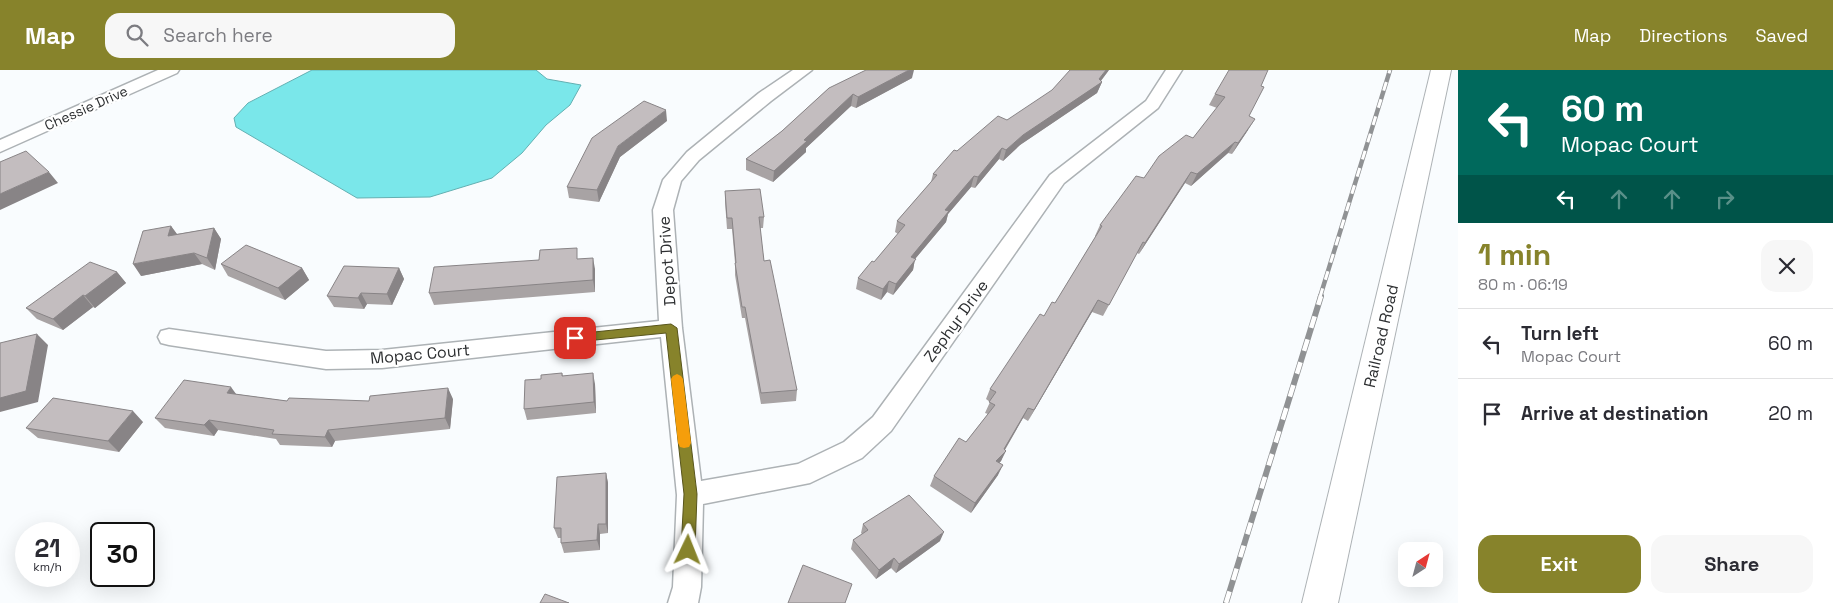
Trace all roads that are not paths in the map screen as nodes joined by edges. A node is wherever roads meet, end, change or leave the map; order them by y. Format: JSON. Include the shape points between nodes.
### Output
{"nodes":[{"id":1,"x":171,"y":70,"type":"edge"},
{"id":2,"x":804,"y":70,"type":"edge"},
{"id":3,"x":1174,"y":70,"type":"edge"},
{"id":4,"x":1442,"y":70,"type":"edge"},
{"id":5,"x":0,"y":147,"type":"edge"},
{"id":6,"x":671,"y":328,"type":"junction"},
{"id":7,"x":169,"y":337,"type":"dead end"},
{"id":8,"x":690,"y":494,"type":"junction"},
{"id":9,"x":683,"y":603,"type":"edge"},
{"id":10,"x":1320,"y":603,"type":"edge"}],
"edges":[{"from":1,"to":5,"type":"street","name":"Chessie Drive"},
{"from":2,"to":6,"type":"street","name":"Depot Drive","via":[[765,97],[693,156],[672,180],[663,210]]},
{"from":3,"to":8,"type":"street","name":"Zephyr Drive","via":[[1152,104],[1057,178],[882,424],[853,450],[801,476]]},
{"from":4,"to":10,"type":"street","name":"Railroad Road"},
{"from":6,"to":7,"type":"street","name":"Mopac Court","via":[[382,359],[336,360]]},
{"from":6,"to":8,"type":"street","name":"Depot Drive"},
{"from":8,"to":9,"type":"street","name":"Depot Drive","via":[[687,587]]}]}
